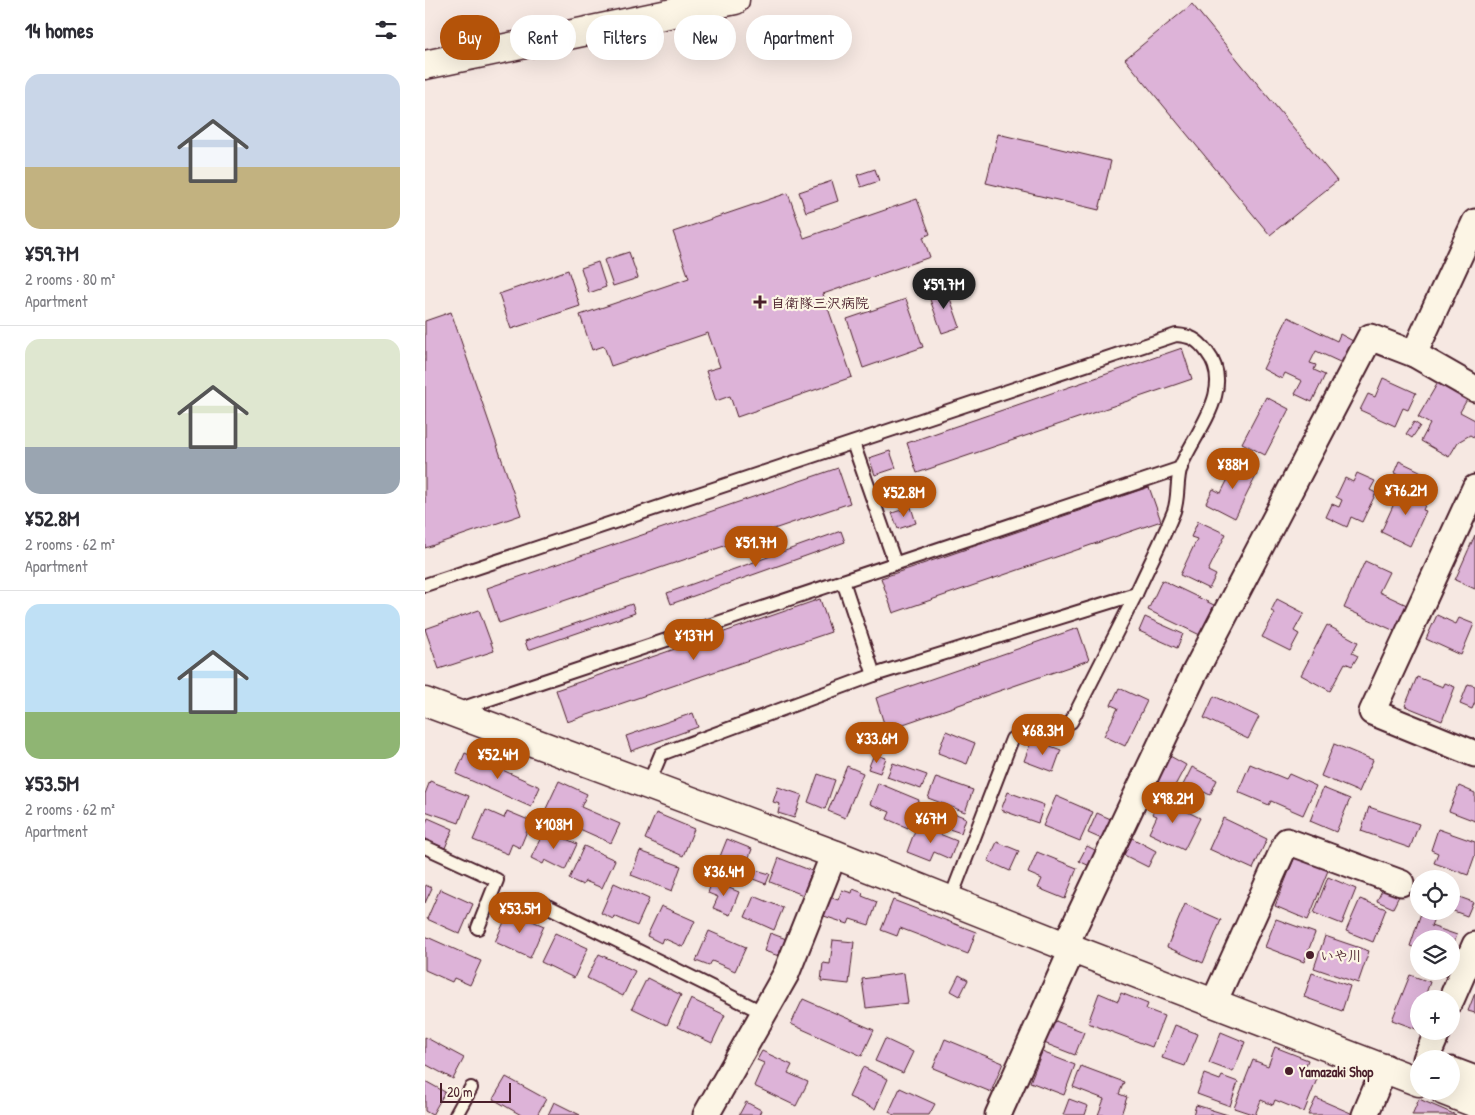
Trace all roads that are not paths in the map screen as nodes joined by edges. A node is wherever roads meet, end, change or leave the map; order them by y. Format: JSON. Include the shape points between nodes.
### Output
{"nodes":[{"id":1,"x":735,"y":0,"type":"edge"},
{"id":2,"x":425,"y":65,"type":"edge"},
{"id":3,"x":1475,"y":222,"type":"edge"},
{"id":4,"x":1414,"y":354,"type":"junction"},
{"id":5,"x":1475,"y":389,"type":"edge"},
{"id":6,"x":853,"y":443,"type":"junction"},
{"id":7,"x":1181,"y":468,"type":"junction"},
{"id":8,"x":1475,"y":488,"type":"edge"},
{"id":9,"x":895,"y":563,"type":"junction"},
{"id":10,"x":843,"y":581,"type":"junction"},
{"id":11,"x":425,"y":585,"type":"edge"},
{"id":12,"x":1136,"y":594,"type":"junction"},
{"id":13,"x":874,"y":675,"type":"junction"},
{"id":14,"x":425,"y":702,"type":"edge"},
{"id":15,"x":452,"y":712,"type":"junction"},
{"id":16,"x":1071,"y":722,"type":"dead end"},
{"id":17,"x":1012,"y":739,"type":"dead end"},
{"id":18,"x":1475,"y":754,"type":"edge"},
{"id":19,"x":648,"y":785,"type":"junction"},
{"id":20,"x":425,"y":847,"type":"edge"},
{"id":21,"x":834,"y":854,"type":"junction"},
{"id":22,"x":1401,"y":883,"type":"dead end"},
{"id":23,"x":950,"y":900,"type":"junction"},
{"id":24,"x":539,"y":902,"type":"dead end"},
{"id":25,"x":479,"y":928,"type":"dead end"},
{"id":26,"x":1475,"y":945,"type":"edge"},
{"id":27,"x":1069,"y":947,"type":"junction"},
{"id":28,"x":1455,"y":990,"type":"edge"},
{"id":29,"x":1215,"y":1002,"type":"junction"},
{"id":30,"x":764,"y":1013,"type":"junction"},
{"id":31,"x":1385,"y":1067,"type":"junction"},
{"id":32,"x":1410,"y":1072,"type":"edge"},
{"id":33,"x":1460,"y":1073,"type":"edge"},
{"id":34,"x":1475,"y":1079,"type":"edge"},
{"id":35,"x":471,"y":1088,"type":"dead end"},
{"id":36,"x":1460,"y":1097,"type":"edge"},
{"id":37,"x":1475,"y":1103,"type":"edge"},
{"id":38,"x":455,"y":1115,"type":"edge"},
{"id":39,"x":706,"y":1115,"type":"edge"},
{"id":40,"x":998,"y":1115,"type":"edge"},
{"id":41,"x":1365,"y":1115,"type":"edge"}],
"edges":[{"from":1,"to":2,"type":"street"},
{"from":3,"to":4,"type":"street"},
{"from":4,"to":5,"type":"street"},
{"from":4,"to":27,"type":"street","via":[[1370,337],[1194,674]]},
{"from":6,"to":7,"type":"lane","via":[[1175,335],[1190,336],[1203,345],[1217,374],[1215,403]]},
{"from":6,"to":9,"type":"lane"},
{"from":6,"to":11,"type":"lane"},
{"from":7,"to":9,"type":"lane"},
{"from":7,"to":12,"type":"lane","via":[[1174,510]]},
{"from":8,"to":18,"type":"street","via":[[1372,712]]},
{"from":9,"to":10,"type":"lane"},
{"from":10,"to":13,"type":"lane"},
{"from":10,"to":15,"type":"lane"},
{"from":12,"to":13,"type":"lane"},
{"from":12,"to":16,"type":"lane"},
{"from":13,"to":19,"type":"lane","via":[[661,754]]},
{"from":14,"to":15,"type":"street"},
{"from":15,"to":19,"type":"street"},
{"from":17,"to":23,"type":"lane"},
{"from":19,"to":21,"type":"street"},
{"from":20,"to":25,"type":"lane","via":[[497,880]]},
{"from":21,"to":23,"type":"street"},
{"from":21,"to":30,"type":"street","via":[[786,974]]},
{"from":22,"to":29,"type":"street","via":[[1287,842]]},
{"from":23,"to":27,"type":"street"},
{"from":24,"to":30,"type":"lane"},
{"from":26,"to":28,"type":"street"},
{"from":27,"to":29,"type":"street"},
{"from":27,"to":40,"type":"street"},
{"from":29,"to":31,"type":"street"},
{"from":30,"to":39,"type":"street"},
{"from":31,"to":32,"type":"street"},
{"from":31,"to":41,"type":"street"},
{"from":33,"to":34,"type":"street"},
{"from":35,"to":38,"type":"lane"},
{"from":36,"to":37,"type":"street"}]}
